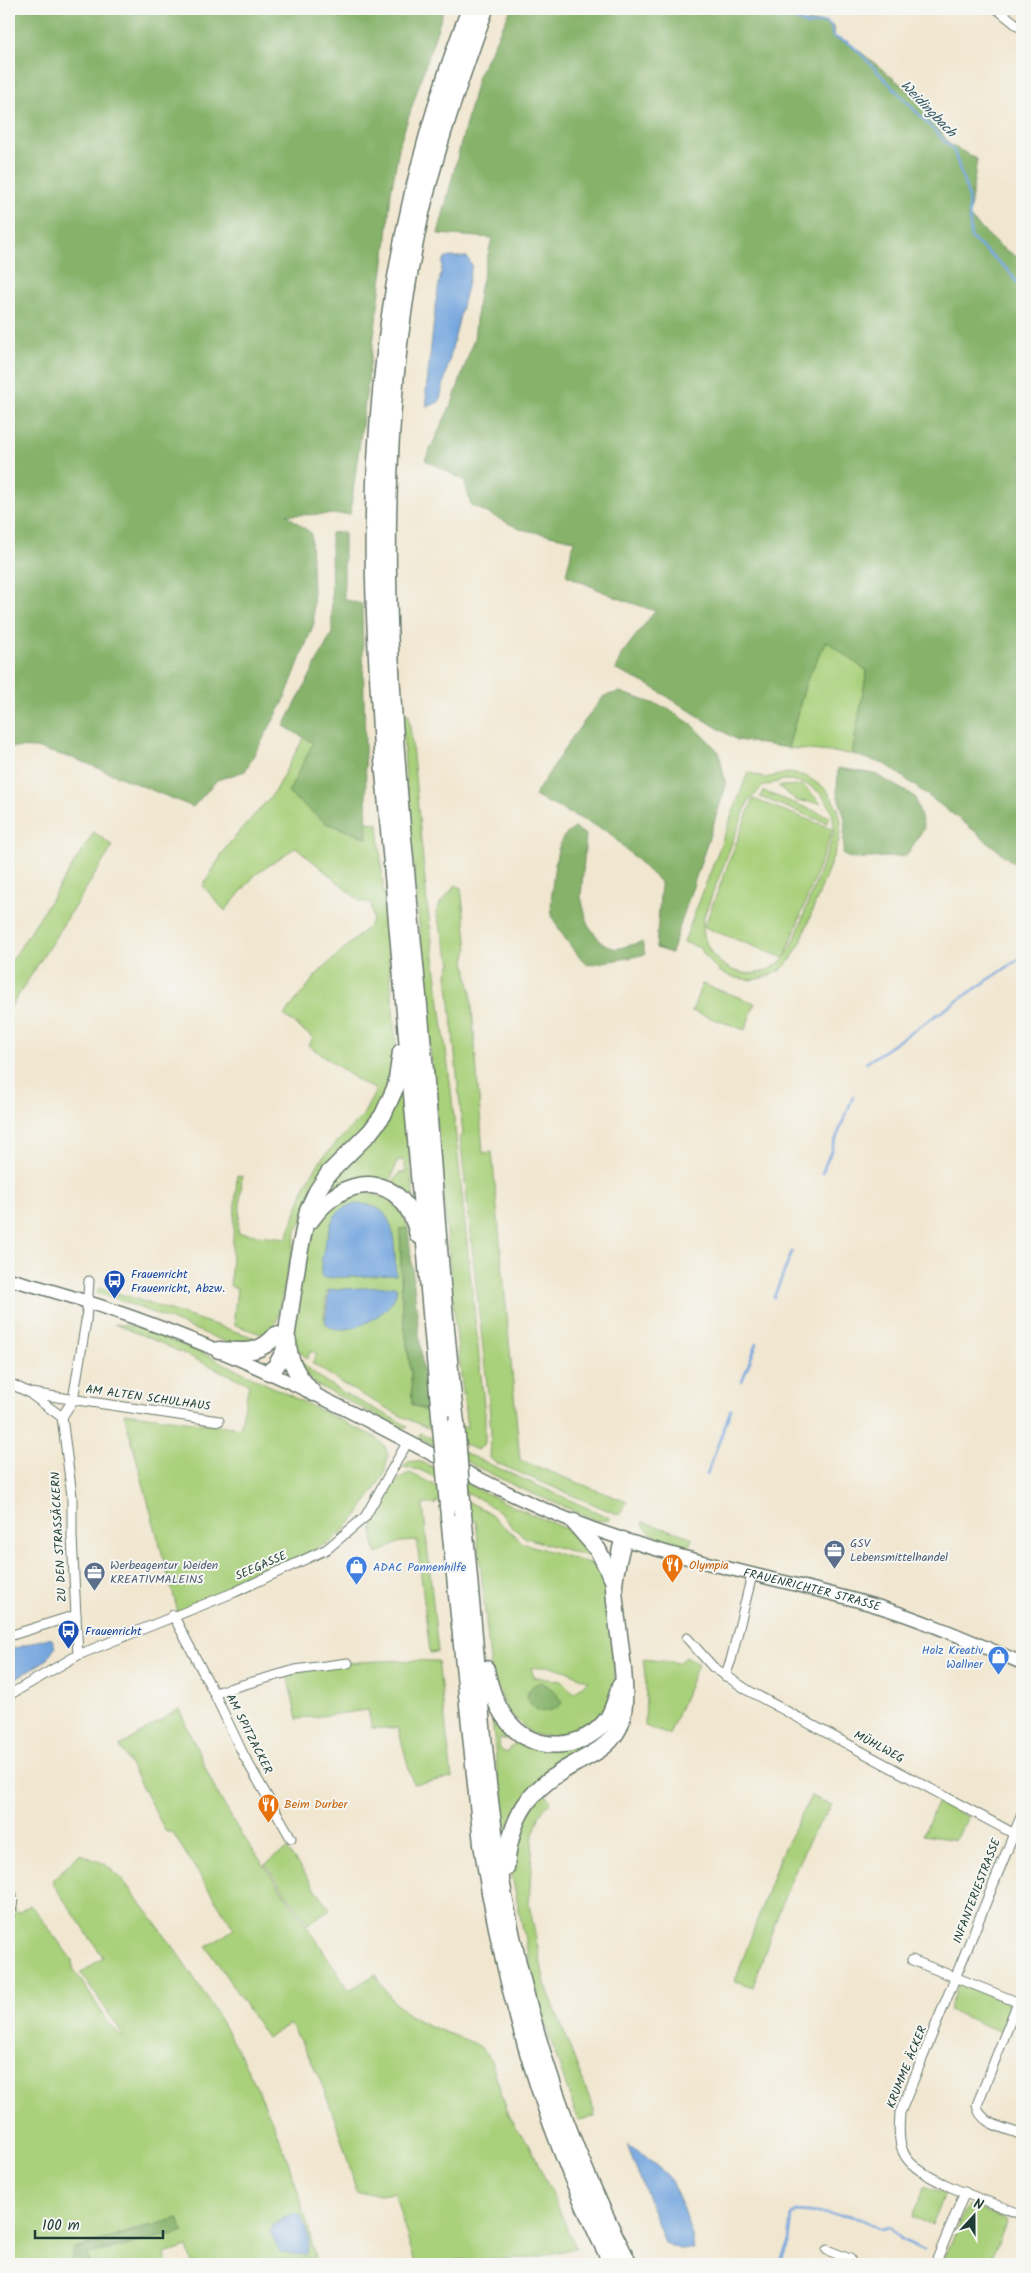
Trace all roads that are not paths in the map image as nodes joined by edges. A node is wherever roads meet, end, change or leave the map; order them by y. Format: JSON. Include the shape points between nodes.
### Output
{"nodes":[{"id":1,"x":470,"y":9,"type":"edge"},
{"id":2,"x":485,"y":9,"type":"edge"},
{"id":3,"x":997,"y":9,"type":"edge"},
{"id":4,"x":1022,"y":29,"type":"edge"},
{"id":5,"x":405,"y":1026,"type":"junction"},
{"id":6,"x":305,"y":1228,"type":"junction"},
{"id":7,"x":9,"y":1279,"type":"edge"},
{"id":8,"x":89,"y":1281,"type":"dead end"},
{"id":9,"x":429,"y":1289,"type":"junction"},
{"id":10,"x":88,"y":1301,"type":"junction"},
{"id":11,"x":282,"y":1335,"type":"junction"},
{"id":12,"x":220,"y":1350,"type":"junction"},
{"id":13,"x":269,"y":1372,"type":"junction"},
{"id":14,"x":9,"y":1383,"type":"edge"},
{"id":15,"x":30,"y":1393,"type":"junction"},
{"id":16,"x":314,"y":1393,"type":"junction"},
{"id":17,"x":73,"y":1400,"type":"junction"},
{"id":18,"x":62,"y":1417,"type":"junction"},
{"id":19,"x":219,"y":1421,"type":"dead end"},
{"id":20,"x":407,"y":1443,"type":"junction"},
{"id":21,"x":574,"y":1522,"type":"junction"},
{"id":22,"x":623,"y":1540,"type":"junction"},
{"id":23,"x":752,"y":1575,"type":"junction"},
{"id":24,"x":614,"y":1582,"type":"junction"},
{"id":25,"x":472,"y":1602,"type":"junction"},
{"id":26,"x":76,"y":1615,"type":"junction"},
{"id":27,"x":173,"y":1615,"type":"junction"},
{"id":28,"x":9,"y":1636,"type":"edge"},
{"id":29,"x":687,"y":1638,"type":"dead end"},
{"id":30,"x":78,"y":1655,"type":"junction"},
{"id":31,"x":348,"y":1663,"type":"dead end"},
{"id":32,"x":1022,"y":1663,"type":"edge"},
{"id":33,"x":622,"y":1676,"type":"junction"},
{"id":34,"x":725,"y":1676,"type":"junction"},
{"id":35,"x":214,"y":1693,"type":"junction"},
{"id":36,"x":9,"y":1694,"type":"edge"},
{"id":37,"x":1022,"y":1814,"type":"edge"},
{"id":38,"x":1012,"y":1833,"type":"junction"},
{"id":39,"x":291,"y":1838,"type":"dead end"},
{"id":40,"x":1022,"y":1838,"type":"edge"},
{"id":41,"x":9,"y":1888,"type":"edge"},
{"id":42,"x":504,"y":1898,"type":"junction"},
{"id":43,"x":9,"y":1915,"type":"edge"},
{"id":44,"x":912,"y":1960,"type":"dead end"},
{"id":45,"x":957,"y":1978,"type":"junction"},
{"id":46,"x":1020,"y":2003,"type":"edge"},
{"id":47,"x":1022,"y":2135,"type":"edge"},
{"id":48,"x":965,"y":2192,"type":"junction"},
{"id":49,"x":1022,"y":2215,"type":"edge"},
{"id":50,"x":827,"y":2250,"type":"dead end"},
{"id":51,"x":612,"y":2264,"type":"edge"},
{"id":52,"x":629,"y":2264,"type":"edge"},
{"id":53,"x":852,"y":2264,"type":"edge"},
{"id":54,"x":935,"y":2264,"type":"edge"}],
"edges":[{"from":1,"to":5,"type":"highway","via":[[435,108],[408,209],[389,314],[380,398],[374,516],[377,658]]},
{"from":2,"to":25,"type":"highway","bridge":true,"via":[[450,110],[414,243],[395,379],[388,530],[397,772]]},
{"from":3,"to":4,"type":"street"},
{"from":5,"to":6,"type":"highway","via":[[398,1076],[388,1107],[377,1124],[322,1183],[308,1210]]},
{"from":5,"to":9,"type":"highway"},
{"from":6,"to":9,"type":"highway","via":[[325,1201],[348,1188],[362,1184],[392,1192],[414,1218]]},
{"from":6,"to":11,"type":"highway"},
{"from":7,"to":10,"type":"main road","name":"FRAUENRICHTER STRASSE"},
{"from":8,"to":10,"type":"street"},
{"from":9,"to":51,"type":"highway","bridge":true,"via":[[448,1506],[490,1899],[521,2033],[550,2120]]},
{"from":10,"to":12,"type":"main road","name":"FRAUENRICHTER STRASSE"},
{"from":10,"to":17,"type":"street"},
{"from":11,"to":12,"type":"highway","via":[[259,1349]]},
{"from":11,"to":13,"type":"highway","via":[[280,1360]]},
{"from":11,"to":16,"type":"highway","via":[[294,1367]]},
{"from":12,"to":13,"type":"main road","name":"FRAUENRICHTER STRASSE"},
{"from":13,"to":16,"type":"main road","name":"FRAUENRICHTER STRASSE"},
{"from":14,"to":15,"type":"street","name":"AM ALTEN SCHULHAUS"},
{"from":15,"to":17,"type":"street","name":"AM ALTEN SCHULHAUS"},
{"from":15,"to":18,"type":"street"},
{"from":16,"to":20,"type":"main road","name":"FRAUENRICHTER STRASSE"},
{"from":17,"to":18,"type":"street","name":"AM ALTEN SCHULHAUS"},
{"from":17,"to":19,"type":"street","name":"AM ALTEN SCHULHAUS"},
{"from":18,"to":26,"type":"street","name":"ZU DEN STRASSÄCKERN","via":[[72,1496]]},
{"from":20,"to":21,"type":"main road","name":"FRAUENRICHTER STRASSE"},
{"from":20,"to":27,"type":"street","name":"SEEGASSE","via":[[365,1517],[340,1541],[235,1592]]},
{"from":21,"to":22,"type":"main road","name":"FRAUENRICHTER STRASSE"},
{"from":21,"to":24,"type":"highway","via":[[598,1550]]},
{"from":22,"to":23,"type":"main road","name":"FRAUENRICHTER STRASSE"},
{"from":22,"to":24,"type":"highway"},
{"from":23,"to":32,"type":"main road","name":"FRAUENRICHTER STRASSE","via":[[886,1609]]},
{"from":23,"to":34,"type":"street"},
{"from":24,"to":33,"type":"highway"},
{"from":25,"to":33,"type":"highway","via":[[492,1693],[512,1726],[533,1741],[560,1745],[587,1736],[600,1727],[608,1717]]},
{"from":25,"to":42,"type":"highway","via":[[489,1786]]},
{"from":26,"to":28,"type":"street"},
{"from":26,"to":30,"type":"street","name":"ZU DEN STRASSÄCKERN"},
{"from":27,"to":30,"type":"street","name":"SEEGASSE"},
{"from":27,"to":35,"type":"street","name":"AM SPITZACKER"},
{"from":29,"to":34,"type":"street","name":"MÜHLWEG"},
{"from":30,"to":36,"type":"street","name":"SEEGASSE"},
{"from":31,"to":35,"type":"street","name":"AM SPITZACKER","via":[[295,1670]]},
{"from":33,"to":42,"type":"highway","via":[[626,1702],[618,1730],[595,1753],[549,1780],[529,1798],[518,1816],[508,1844]]},
{"from":34,"to":38,"type":"street","name":"MÜHLWEG","via":[[749,1692]]},
{"from":35,"to":39,"type":"street","name":"AM SPITZACKER","via":[[244,1756]]},
{"from":37,"to":38,"type":"street","name":"INFANTERIESTRASSE"},
{"from":38,"to":40,"type":"street","name":"MÜHLWEG"},
{"from":38,"to":45,"type":"street","name":"INFANTERIESTRASSE"},
{"from":41,"to":43,"type":"street","via":[[13,1898]]},
{"from":42,"to":52,"type":"highway","via":[[548,2074],[592,2188]]},
{"from":44,"to":45,"type":"street"},
{"from":45,"to":46,"type":"street"},
{"from":45,"to":48,"type":"street","name":"KRUMME ÄCKER","via":[[900,2113],[898,2130],[908,2160],[928,2176]]},
{"from":46,"to":47,"type":"street","via":[[977,2105],[978,2113],[986,2121]]},
{"from":48,"to":49,"type":"street","name":"KRUMME ÄCKER"},
{"from":48,"to":54,"type":"street"},
{"from":50,"to":53,"type":"street","via":[[850,2260]]}]}
